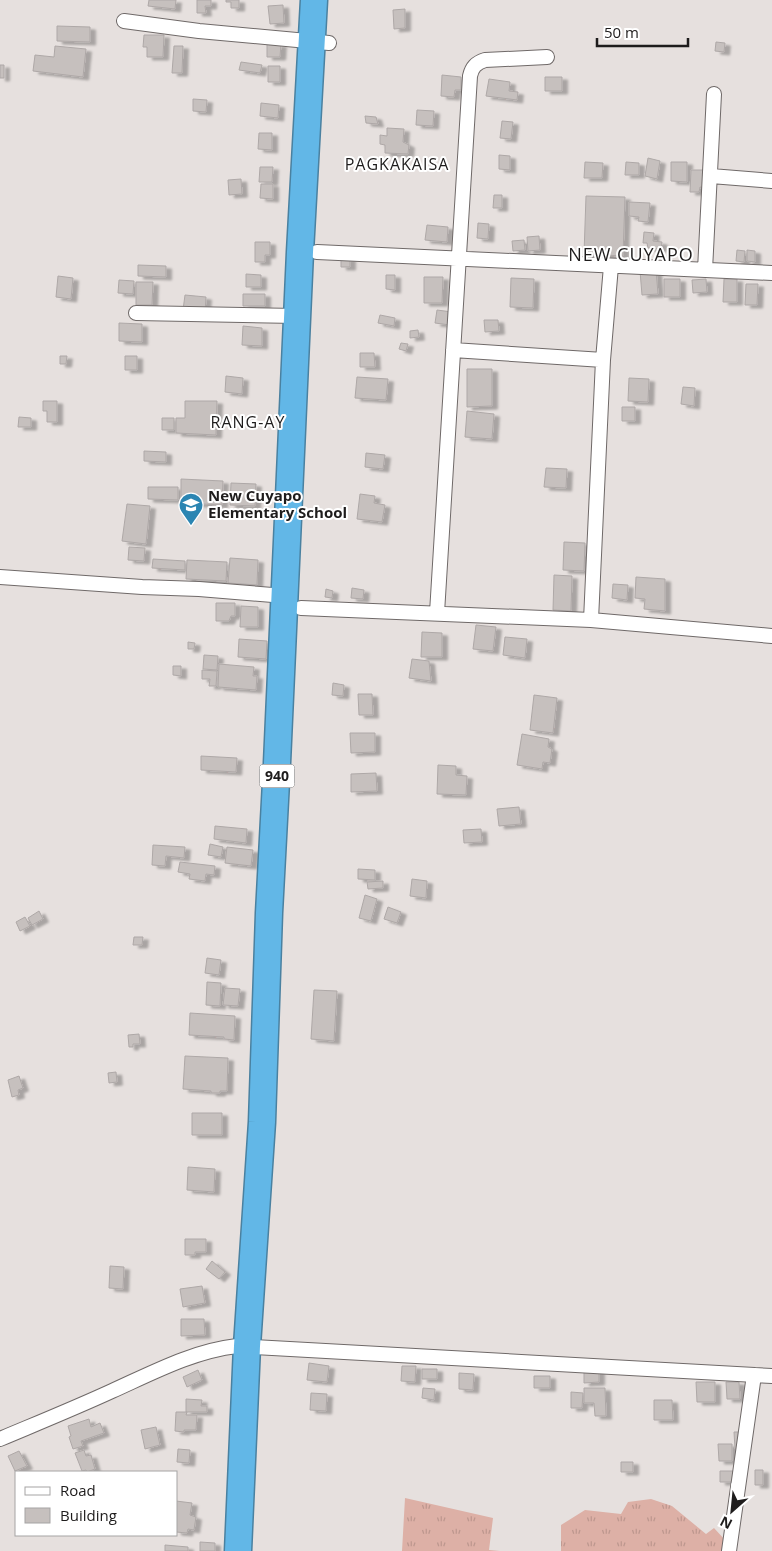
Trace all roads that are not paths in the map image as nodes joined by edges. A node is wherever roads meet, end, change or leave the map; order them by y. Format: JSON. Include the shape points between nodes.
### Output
{"nodes":[{"id":1,"x":314,"y":0,"type":"edge"},
{"id":2,"x":331,"y":0,"type":"edge"},
{"id":3,"x":124,"y":21,"type":"dead end"},
{"id":4,"x":320,"y":42,"type":"junction"},
{"id":5,"x":547,"y":57,"type":"dead end"},
{"id":6,"x":714,"y":94,"type":"dead end"},
{"id":7,"x":711,"y":176,"type":"junction"},
{"id":8,"x":772,"y":181,"type":"edge"},
{"id":9,"x":317,"y":252,"type":"junction"},
{"id":10,"x":459,"y":259,"type":"junction"},
{"id":11,"x":612,"y":266,"type":"junction"},
{"id":12,"x":705,"y":270,"type":"junction"},
{"id":13,"x":772,"y":273,"type":"edge"},
{"id":14,"x":136,"y":313,"type":"dead end"},
{"id":15,"x":297,"y":316,"type":"junction"},
{"id":16,"x":454,"y":350,"type":"junction"},
{"id":17,"x":603,"y":360,"type":"junction"},
{"id":18,"x":0,"y":577,"type":"edge"},
{"id":19,"x":293,"y":602,"type":"junction"},
{"id":20,"x":437,"y":613,"type":"junction"},
{"id":21,"x":591,"y":620,"type":"junction"},
{"id":22,"x":772,"y":636,"type":"edge"},
{"id":23,"x":256,"y":1346,"type":"junction"},
{"id":24,"x":754,"y":1375,"type":"junction"},
{"id":25,"x":772,"y":1376,"type":"edge"},
{"id":26,"x":0,"y":1439,"type":"edge"},
{"id":27,"x":238,"y":1551,"type":"edge"},
{"id":28,"x":255,"y":1551,"type":"edge"},
{"id":29,"x":729,"y":1551,"type":"edge"}],
"edges":[{"from":1,"to":4,"type":"highway","number":"940"},
{"from":2,"to":4,"type":"highway","number":"940"},
{"from":3,"to":4,"type":"street"},
{"from":4,"to":9,"type":"highway","number":"940"},
{"from":4,"to":15,"type":"highway","number":"940"},
{"from":5,"to":10,"type":"street","via":[[485,60],[476,63],[471,70]]},
{"from":6,"to":7,"type":"street"},
{"from":7,"to":8,"type":"street"},
{"from":7,"to":12,"type":"street"},
{"from":9,"to":10,"type":"street"},
{"from":9,"to":19,"type":"highway","number":"940"},
{"from":10,"to":11,"type":"street"},
{"from":10,"to":16,"type":"street"},
{"from":11,"to":12,"type":"street"},
{"from":11,"to":17,"type":"street"},
{"from":12,"to":13,"type":"street"},
{"from":14,"to":15,"type":"street"},
{"from":15,"to":19,"type":"highway","number":"940"},
{"from":16,"to":17,"type":"street"},
{"from":16,"to":20,"type":"street"},
{"from":17,"to":21,"type":"street"},
{"from":18,"to":19,"type":"street","via":[[199,589]]},
{"from":19,"to":20,"type":"street"},
{"from":19,"to":23,"type":"highway","number":"940","via":[[279,1123]]},
{"from":20,"to":21,"type":"street"},
{"from":21,"to":22,"type":"street"},
{"from":23,"to":24,"type":"street"},
{"from":23,"to":26,"type":"street","via":[[219,1348],[184,1360]]},
{"from":23,"to":27,"type":"highway","number":"940"},
{"from":23,"to":28,"type":"highway","number":"940"},
{"from":24,"to":25,"type":"street"},
{"from":24,"to":29,"type":"street"}]}
